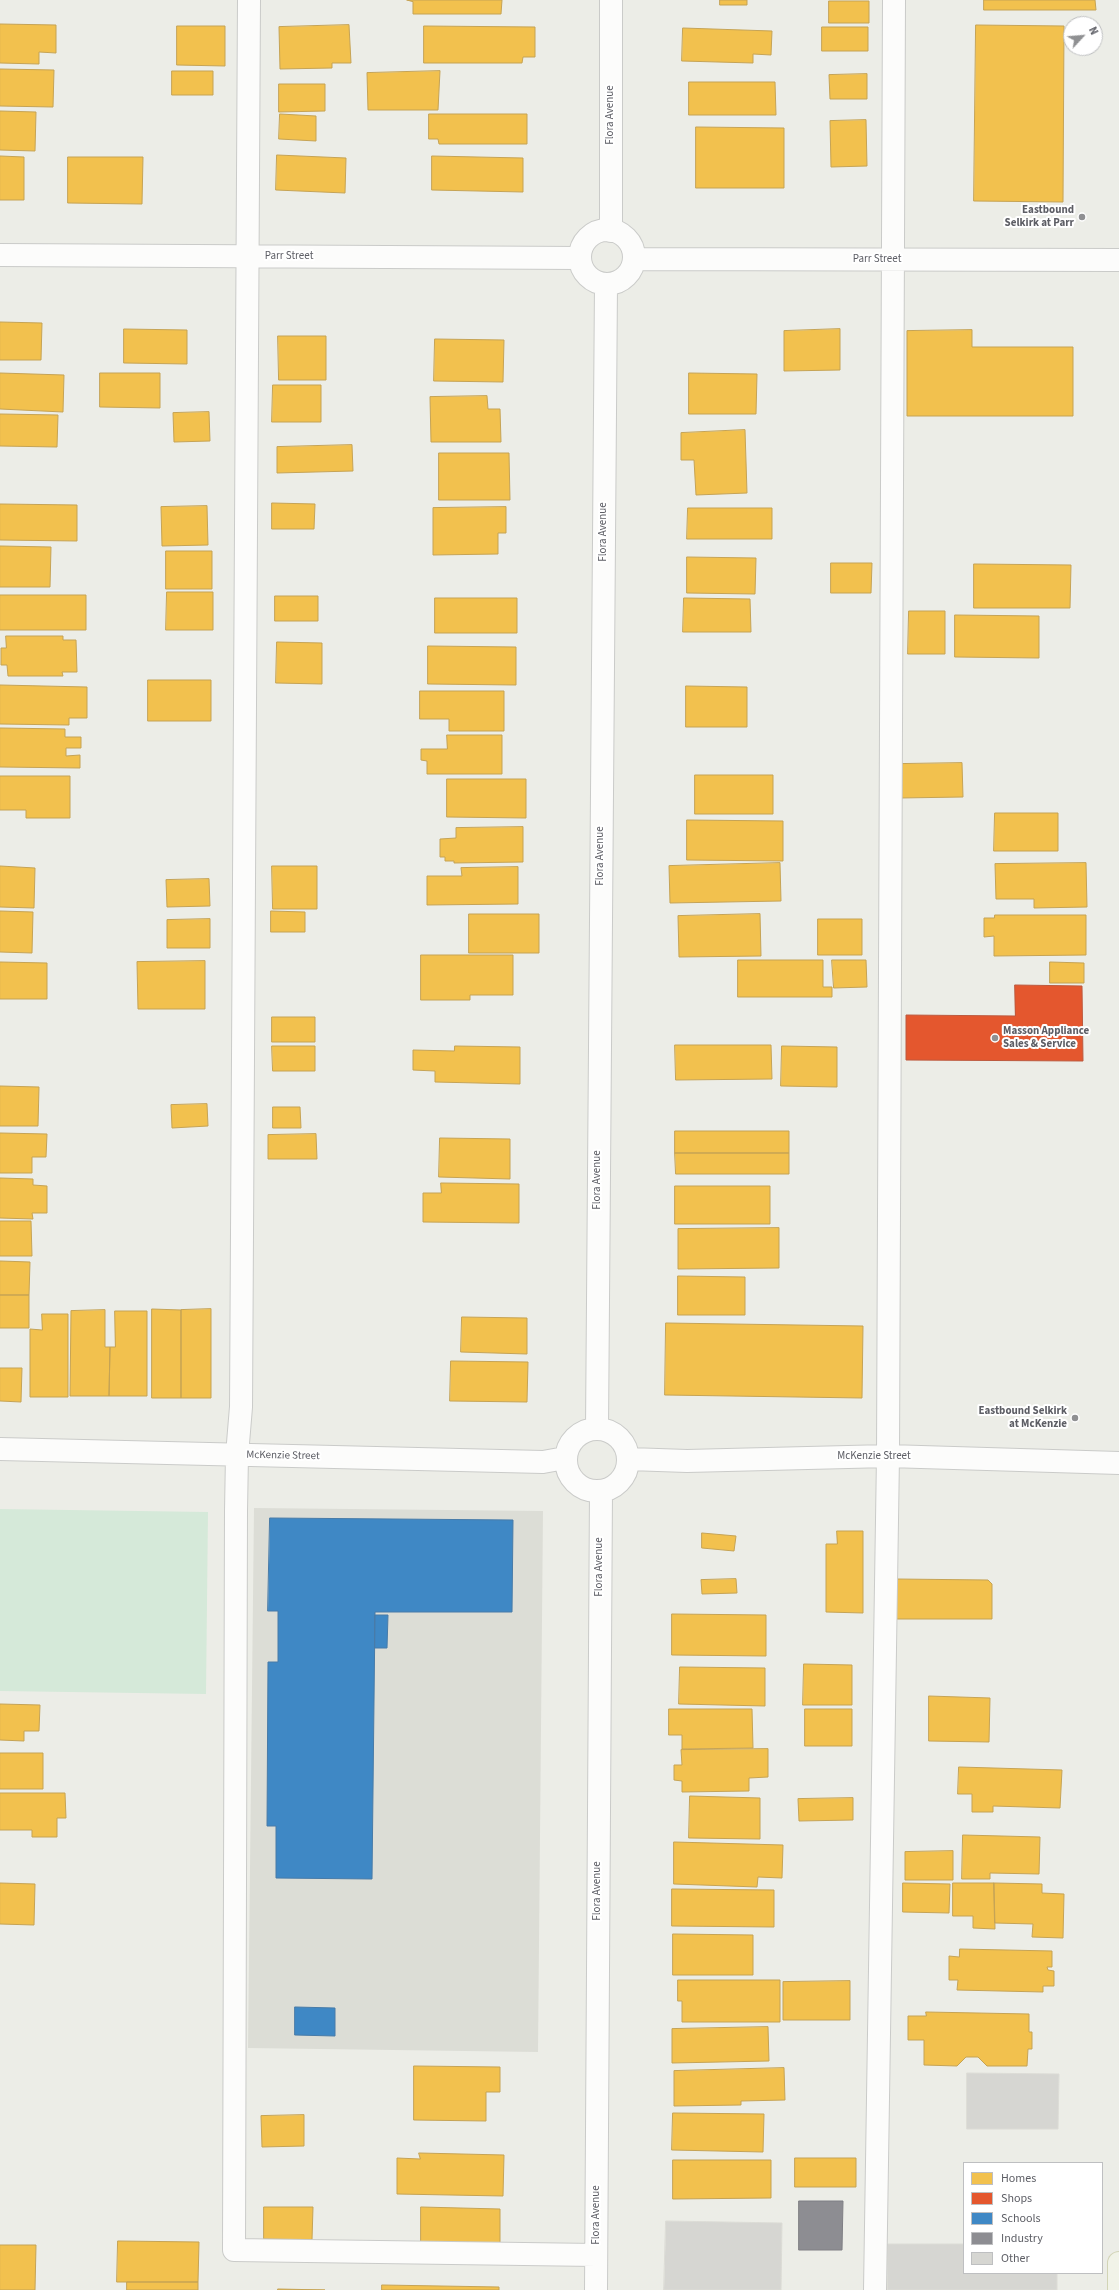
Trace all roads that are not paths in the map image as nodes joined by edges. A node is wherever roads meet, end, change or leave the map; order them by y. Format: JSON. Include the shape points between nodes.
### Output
{"nodes":[{"id":1,"x":249,"y":0,"type":"edge"},
{"id":2,"x":611,"y":0,"type":"edge"},
{"id":3,"x":894,"y":0,"type":"edge"},
{"id":4,"x":611,"y":231,"type":"junction"},
{"id":5,"x":0,"y":255,"type":"edge"},
{"id":6,"x":247,"y":257,"type":"junction"},
{"id":7,"x":579,"y":258,"type":"junction"},
{"id":8,"x":634,"y":260,"type":"junction"},
{"id":9,"x":892,"y":260,"type":"junction"},
{"id":10,"x":1119,"y":260,"type":"edge"},
{"id":11,"x":606,"y":285,"type":"junction"},
{"id":12,"x":597,"y":1428,"type":"junction"},
{"id":13,"x":0,"y":1449,"type":"edge"},
{"id":14,"x":237,"y":1455,"type":"junction"},
{"id":15,"x":888,"y":1456,"type":"junction"},
{"id":16,"x":565,"y":1458,"type":"junction"},
{"id":17,"x":629,"y":1459,"type":"junction"},
{"id":18,"x":1119,"y":1462,"type":"edge"},
{"id":19,"x":600,"y":1492,"type":"junction"},
{"id":20,"x":596,"y":2254,"type":"junction"},
{"id":21,"x":1119,"y":2263,"type":"edge"},
{"id":22,"x":596,"y":2290,"type":"edge"},
{"id":23,"x":875,"y":2290,"type":"edge"},
{"id":24,"x":1119,"y":2290,"type":"edge"}],
"edges":[{"from":1,"to":6,"type":"street"},
{"from":2,"to":4,"type":"street","name":"Flora Avenue"},
{"from":3,"to":9,"type":"street"},
{"from":4,"to":7,"type":"street","via":[[598,231],[588,237],[581,248]]},
{"from":4,"to":8,"type":"street","via":[[627,238],[634,251]]},
{"from":5,"to":6,"type":"street","name":"Parr Street"},
{"from":6,"to":7,"type":"street","name":"Parr Street"},
{"from":6,"to":14,"type":"street","via":[[241,1399]]},
{"from":7,"to":11,"type":"street","via":[[581,268],[589,279]]},
{"from":8,"to":9,"type":"street","name":"Parr Street"},
{"from":8,"to":11,"type":"street","via":[[626,277],[616,284]]},
{"from":9,"to":10,"type":"street","name":"Parr Street"},
{"from":9,"to":15,"type":"street"},
{"from":11,"to":12,"type":"street","name":"Flora Avenue"},
{"from":12,"to":16,"type":"street","via":[[580,1432],[567,1448]]},
{"from":12,"to":17,"type":"street","via":[[608,1430],[618,1436],[625,1445]]},
{"from":13,"to":14,"type":"street","name":"McKenzie Street"},
{"from":14,"to":16,"type":"street","name":"McKenzie Street","via":[[543,1462]]},
{"from":14,"to":20,"type":"street","via":[[234,2250]]},
{"from":15,"to":17,"type":"street","name":"McKenzie Street","via":[[687,1461]]},
{"from":15,"to":18,"type":"street","name":"McKenzie Street"},
{"from":15,"to":23,"type":"street"},
{"from":16,"to":19,"type":"street","via":[[570,1477],[577,1485]]},
{"from":17,"to":19,"type":"street","via":[[622,1479],[611,1488]]},
{"from":19,"to":20,"type":"street","name":"Flora Avenue"},
{"from":20,"to":22,"type":"street","name":"Flora Avenue"},
{"from":21,"to":24,"type":"main road"}]}
